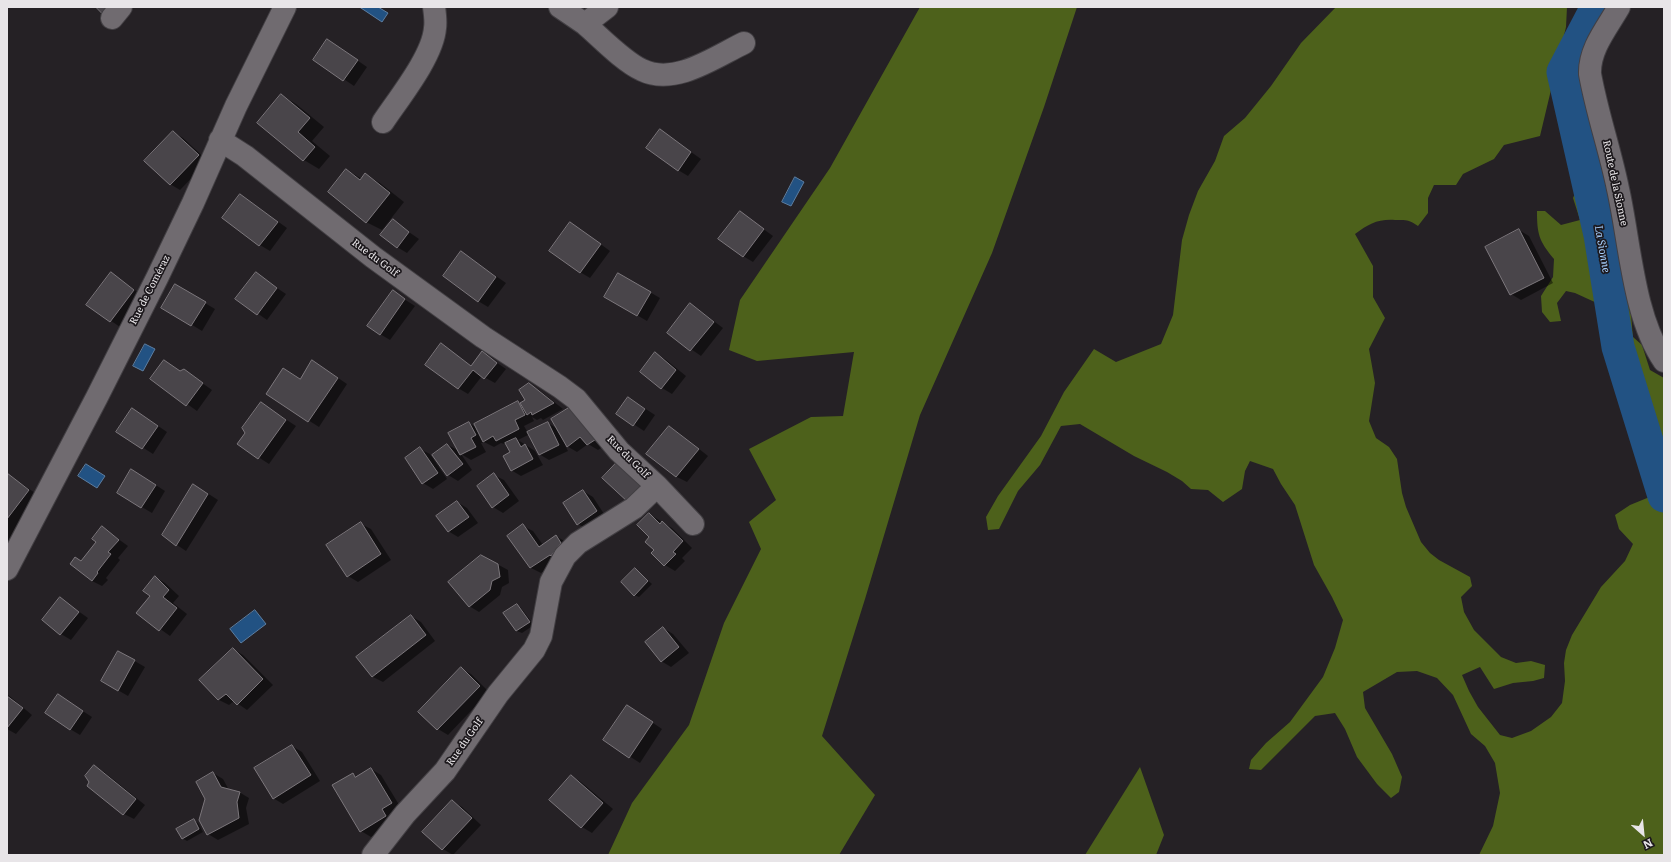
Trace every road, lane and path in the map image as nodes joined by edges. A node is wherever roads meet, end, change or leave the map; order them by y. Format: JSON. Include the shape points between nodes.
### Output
{"nodes":[{"id":1,"x":285,"y":7,"type":"edge"},
{"id":2,"x":434,"y":7,"type":"edge"},
{"id":3,"x":560,"y":7,"type":"edge"},
{"id":4,"x":608,"y":7,"type":"edge"},
{"id":5,"x":1618,"y":7,"type":"edge"},
{"id":6,"x":585,"y":24,"type":"junction"},
{"id":7,"x":744,"y":43,"type":"dead end"},
{"id":8,"x":383,"y":122,"type":"dead end"},
{"id":9,"x":220,"y":140,"type":"junction"},
{"id":10,"x":1664,"y":361,"type":"edge"},
{"id":11,"x":657,"y":486,"type":"junction"},
{"id":12,"x":693,"y":524,"type":"dead end"},
{"id":13,"x":7,"y":569,"type":"edge"},
{"id":14,"x":373,"y":855,"type":"edge"}],
"edges":[{"from":1,"to":9,"type":"street","name":"Rue de Coméraz"},
{"from":2,"to":8,"type":"street","via":[[435,29],[432,42],[420,67]]},
{"from":3,"to":6,"type":"street"},
{"from":4,"to":6,"type":"street"},
{"from":5,"to":10,"type":"street","name":"Route de la Sionne","via":[[1594,50],[1590,74],[1619,190],[1643,312]]},
{"from":6,"to":7,"type":"street","via":[[630,62],[642,70],[661,76],[687,71]]},
{"from":9,"to":11,"type":"street","name":"Rue du Golf","via":[[483,337],[560,387],[576,400],[620,451]]},
{"from":9,"to":13,"type":"street","name":"Rue de Coméraz","via":[[191,209]]},
{"from":11,"to":12,"type":"street"},
{"from":11,"to":14,"type":"street","name":"Rue du Golf","via":[[634,508],[578,543],[565,556],[551,582],[541,636],[534,650],[498,694],[444,771],[405,814]]}]}
